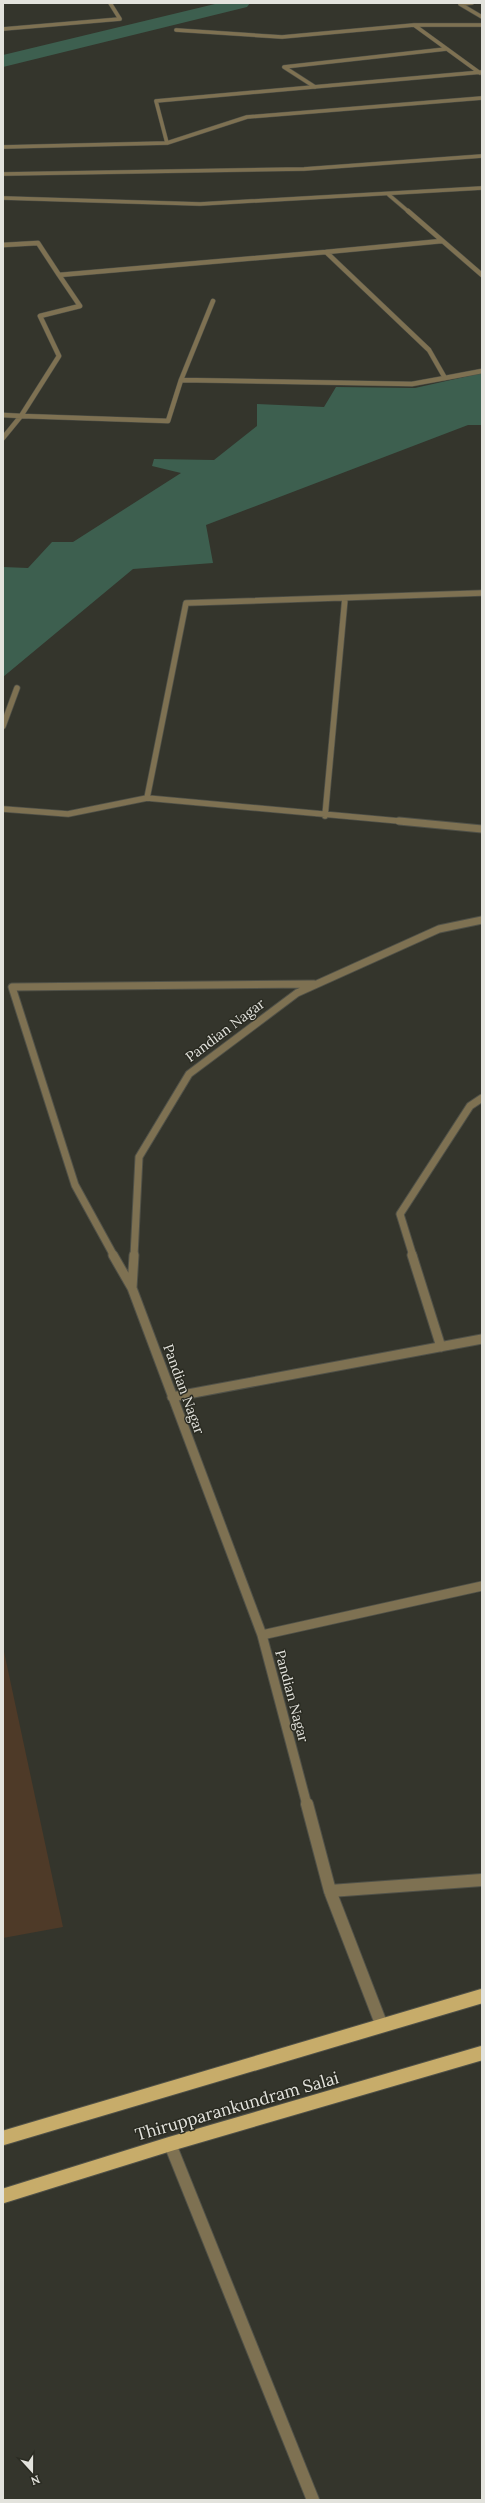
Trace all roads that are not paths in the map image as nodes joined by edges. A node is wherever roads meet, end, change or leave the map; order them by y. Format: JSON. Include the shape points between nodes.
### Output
{"nodes":[{"id":1,"x":110,"y":3,"type":"edge"},
{"id":2,"x":472,"y":3,"type":"edge"},
{"id":3,"x":482,"y":17,"type":"edge"},
{"id":4,"x":414,"y":25,"type":"junction"},
{"id":5,"x":482,"y":25,"type":"edge"},
{"id":6,"x":3,"y":29,"type":"edge"},
{"id":7,"x":176,"y":30,"type":"dead end"},
{"id":8,"x":446,"y":49,"type":"junction"},
{"id":9,"x":481,"y":73,"type":"edge"},
{"id":10,"x":315,"y":87,"type":"junction"},
{"id":11,"x":482,"y":98,"type":"edge"},
{"id":12,"x":167,"y":143,"type":"junction"},
{"id":13,"x":3,"y":147,"type":"edge"},
{"id":14,"x":482,"y":156,"type":"edge"},
{"id":15,"x":3,"y":174,"type":"edge"},
{"id":16,"x":482,"y":188,"type":"edge"},
{"id":17,"x":389,"y":195,"type":"junction"},
{"id":18,"x":3,"y":198,"type":"edge"},
{"id":19,"x":442,"y":241,"type":"junction"},
{"id":20,"x":3,"y":245,"type":"edge"},
{"id":21,"x":326,"y":252,"type":"junction"},
{"id":22,"x":59,"y":275,"type":"junction"},
{"id":23,"x":482,"y":275,"type":"edge"},
{"id":24,"x":214,"y":301,"type":"dead end"},
{"id":25,"x":482,"y":371,"type":"edge"},
{"id":26,"x":445,"y":378,"type":"junction"},
{"id":27,"x":181,"y":380,"type":"junction"},
{"id":28,"x":3,"y":416,"type":"edge"},
{"id":29,"x":21,"y":416,"type":"junction"},
{"id":30,"x":3,"y":438,"type":"edge"},
{"id":31,"x":482,"y":593,"type":"edge"},
{"id":32,"x":345,"y":598,"type":"junction"},
{"id":33,"x":17,"y":688,"type":"dead end"},
{"id":34,"x":3,"y":726,"type":"edge"},
{"id":35,"x":147,"y":798,"type":"junction"},
{"id":36,"x":3,"y":809,"type":"edge"},
{"id":37,"x":325,"y":816,"type":"junction"},
{"id":38,"x":482,"y":829,"type":"edge"},
{"id":39,"x":482,"y":920,"type":"edge"},
{"id":40,"x":317,"y":984,"type":"junction"},
{"id":41,"x":482,"y":1098,"type":"edge"},
{"id":42,"x":132,"y":1288,"type":"junction"},
{"id":43,"x":482,"y":1339,"type":"edge"},
{"id":44,"x":440,"y":1347,"type":"junction"},
{"id":45,"x":172,"y":1397,"type":"junction"},
{"id":46,"x":482,"y":1586,"type":"edge"},
{"id":47,"x":262,"y":1635,"type":"junction"},
{"id":48,"x":482,"y":1880,"type":"edge"},
{"id":49,"x":330,"y":1891,"type":"junction"},
{"id":50,"x":482,"y":1996,"type":"edge"},
{"id":51,"x":382,"y":2026,"type":"junction"},
{"id":52,"x":482,"y":2053,"type":"edge"},
{"id":53,"x":3,"y":2138,"type":"edge"},
{"id":54,"x":170,"y":2144,"type":"junction"},
{"id":55,"x":3,"y":2196,"type":"edge"},
{"id":56,"x":313,"y":2500,"type":"edge"}],
"edges":[{"from":1,"to":6,"type":"street","via":[[120,19]]},
{"from":2,"to":3,"type":"street","via":[[460,4]]},
{"from":4,"to":5,"type":"street"},
{"from":4,"to":7,"type":"street","via":[[282,38]]},
{"from":4,"to":8,"type":"street"},
{"from":8,"to":9,"type":"street"},
{"from":8,"to":10,"type":"street","via":[[284,67]]},
{"from":9,"to":10,"type":"street"},
{"from":10,"to":12,"type":"street","via":[[156,101]]},
{"from":11,"to":12,"type":"street","via":[[247,117]]},
{"from":12,"to":13,"type":"street"},
{"from":14,"to":15,"type":"street","via":[[304,169]]},
{"from":16,"to":17,"type":"street"},
{"from":17,"to":18,"type":"street","via":[[200,204]]},
{"from":17,"to":19,"type":"street"},
{"from":19,"to":21,"type":"street"},
{"from":19,"to":23,"type":"street"},
{"from":20,"to":22,"type":"street","via":[[38,243]]},
{"from":21,"to":22,"type":"street"},
{"from":21,"to":26,"type":"street","via":[[429,350]]},
{"from":22,"to":29,"type":"street","via":[[80,306],[40,316],[59,356]]},
{"from":24,"to":27,"type":"street"},
{"from":25,"to":26,"type":"street"},
{"from":26,"to":27,"type":"street","via":[[412,384]]},
{"from":27,"to":29,"type":"street","via":[[168,421]]},
{"from":28,"to":29,"type":"street"},
{"from":29,"to":30,"type":"street"},
{"from":31,"to":32,"type":"street"},
{"from":32,"to":35,"type":"street","via":[[186,603]]},
{"from":32,"to":37,"type":"street"},
{"from":33,"to":34,"type":"street"},
{"from":35,"to":36,"type":"street","via":[[68,814]]},
{"from":35,"to":37,"type":"street"},
{"from":37,"to":38,"type":"street"},
{"from":39,"to":40,"type":"street","name":"Pandian Nagar","via":[[439,929]]},
{"from":40,"to":42,"type":"street","name":"Pandian Nagar","via":[[297,993],[190,1074],[139,1157]]},
{"from":40,"to":42,"type":"street","via":[[12,987],[75,1185]]},
{"from":41,"to":44,"type":"street","via":[[470,1106],[400,1214]]},
{"from":42,"to":45,"type":"street","name":"Pandian Nagar"},
{"from":43,"to":44,"type":"street"},
{"from":44,"to":45,"type":"street"},
{"from":45,"to":47,"type":"street","name":"Pandian Nagar"},
{"from":46,"to":47,"type":"street"},
{"from":47,"to":49,"type":"street","name":"Pandian Nagar"},
{"from":48,"to":49,"type":"street"},
{"from":49,"to":51,"type":"street","name":"Pandian Nagar"},
{"from":50,"to":51,"type":"main road"},
{"from":51,"to":53,"type":"main road"},
{"from":52,"to":54,"type":"main road","name":"Thirupparankundram Salai"},
{"from":54,"to":55,"type":"main road","name":"Thirupparankundram Salai"},
{"from":54,"to":56,"type":"street"}]}
